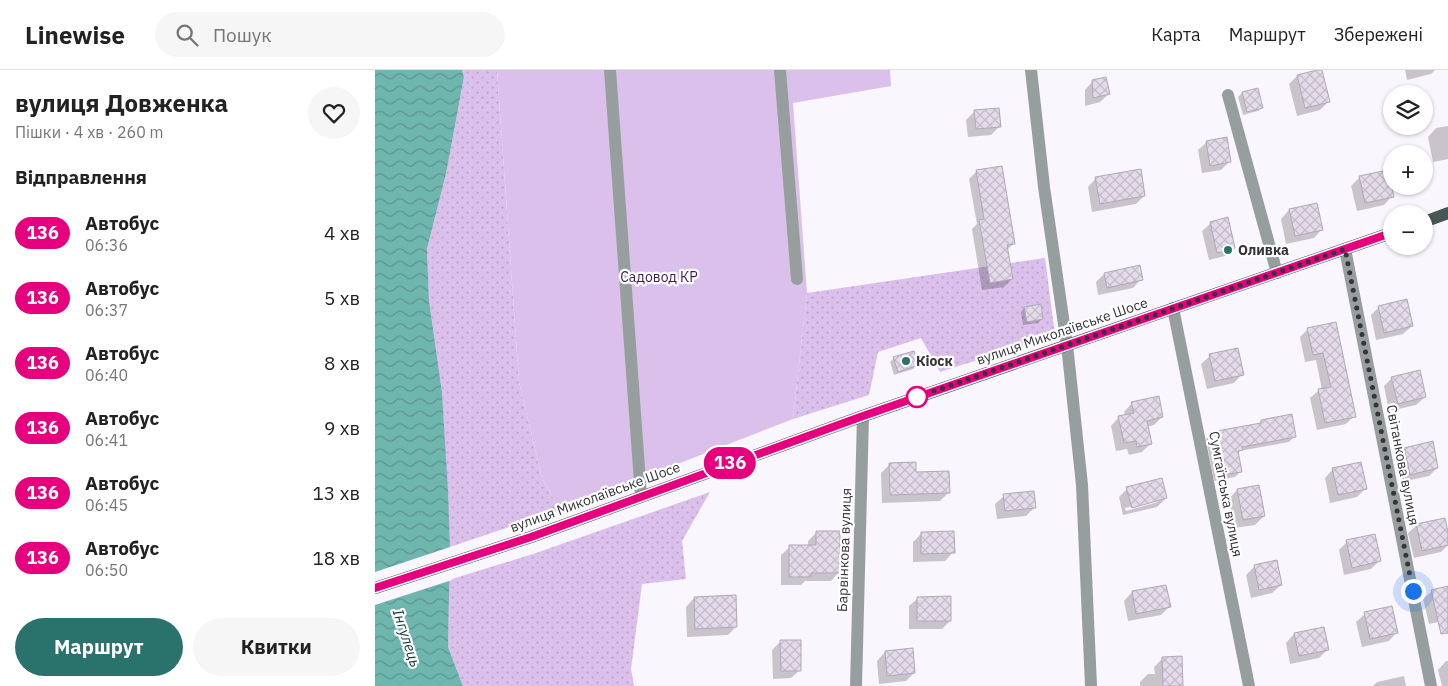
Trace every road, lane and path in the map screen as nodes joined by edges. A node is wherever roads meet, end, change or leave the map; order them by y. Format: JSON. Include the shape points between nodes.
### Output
{"nodes":[{"id":1,"x":611,"y":70,"type":"edge"},
{"id":2,"x":780,"y":70,"type":"edge"},
{"id":3,"x":1031,"y":70,"type":"edge"},
{"id":4,"x":1228,"y":94,"type":"dead end"},
{"id":5,"x":1448,"y":213,"type":"edge"},
{"id":6,"x":1433,"y":219,"type":"edge"},
{"id":7,"x":1383,"y":236,"type":"edge"},
{"id":8,"x":1345,"y":249,"type":"junction"},
{"id":9,"x":1277,"y":272,"type":"junction"},
{"id":10,"x":797,"y":279,"type":"dead end"},
{"id":11,"x":1173,"y":308,"type":"junction"},
{"id":12,"x":1067,"y":345,"type":"junction"},
{"id":13,"x":863,"y":416,"type":"junction"},
{"id":14,"x":641,"y":496,"type":"junction"},
{"id":15,"x":375,"y":588,"type":"edge"},
{"id":16,"x":855,"y":686,"type":"edge"},
{"id":17,"x":1091,"y":686,"type":"edge"},
{"id":18,"x":1249,"y":686,"type":"edge"},
{"id":19,"x":1431,"y":686,"type":"edge"}],
"edges":[{"from":1,"to":14,"type":"street"},
{"from":2,"to":10,"type":"street"},
{"from":3,"to":12,"type":"street"},
{"from":4,"to":9,"type":"street"},
{"from":5,"to":6,"type":"main road"},
{"from":7,"to":8,"type":"main road","name":"вулиця Миколаївське Шосе"},
{"from":8,"to":9,"type":"main road","name":"вулиця Миколаївське Шосе"},
{"from":8,"to":19,"type":"street","name":"Світанкова вулиця"},
{"from":9,"to":11,"type":"main road","name":"вулиця Миколаївське Шосе"},
{"from":11,"to":12,"type":"main road","name":"вулиця Миколаївське Шосе"},
{"from":11,"to":18,"type":"street","name":"Сумгаїтська вулиця"},
{"from":12,"to":13,"type":"main road","name":"вулиця Миколаївське Шосе"},
{"from":12,"to":17,"type":"street","via":[[1082,485]]},
{"from":13,"to":14,"type":"main road","name":"вулиця Миколаївське Шосе"},
{"from":13,"to":16,"type":"street","name":"Барвінкова вулиця"},
{"from":14,"to":15,"type":"main road","name":"вулиця Миколаївське Шосе","via":[[531,537]]}]}
